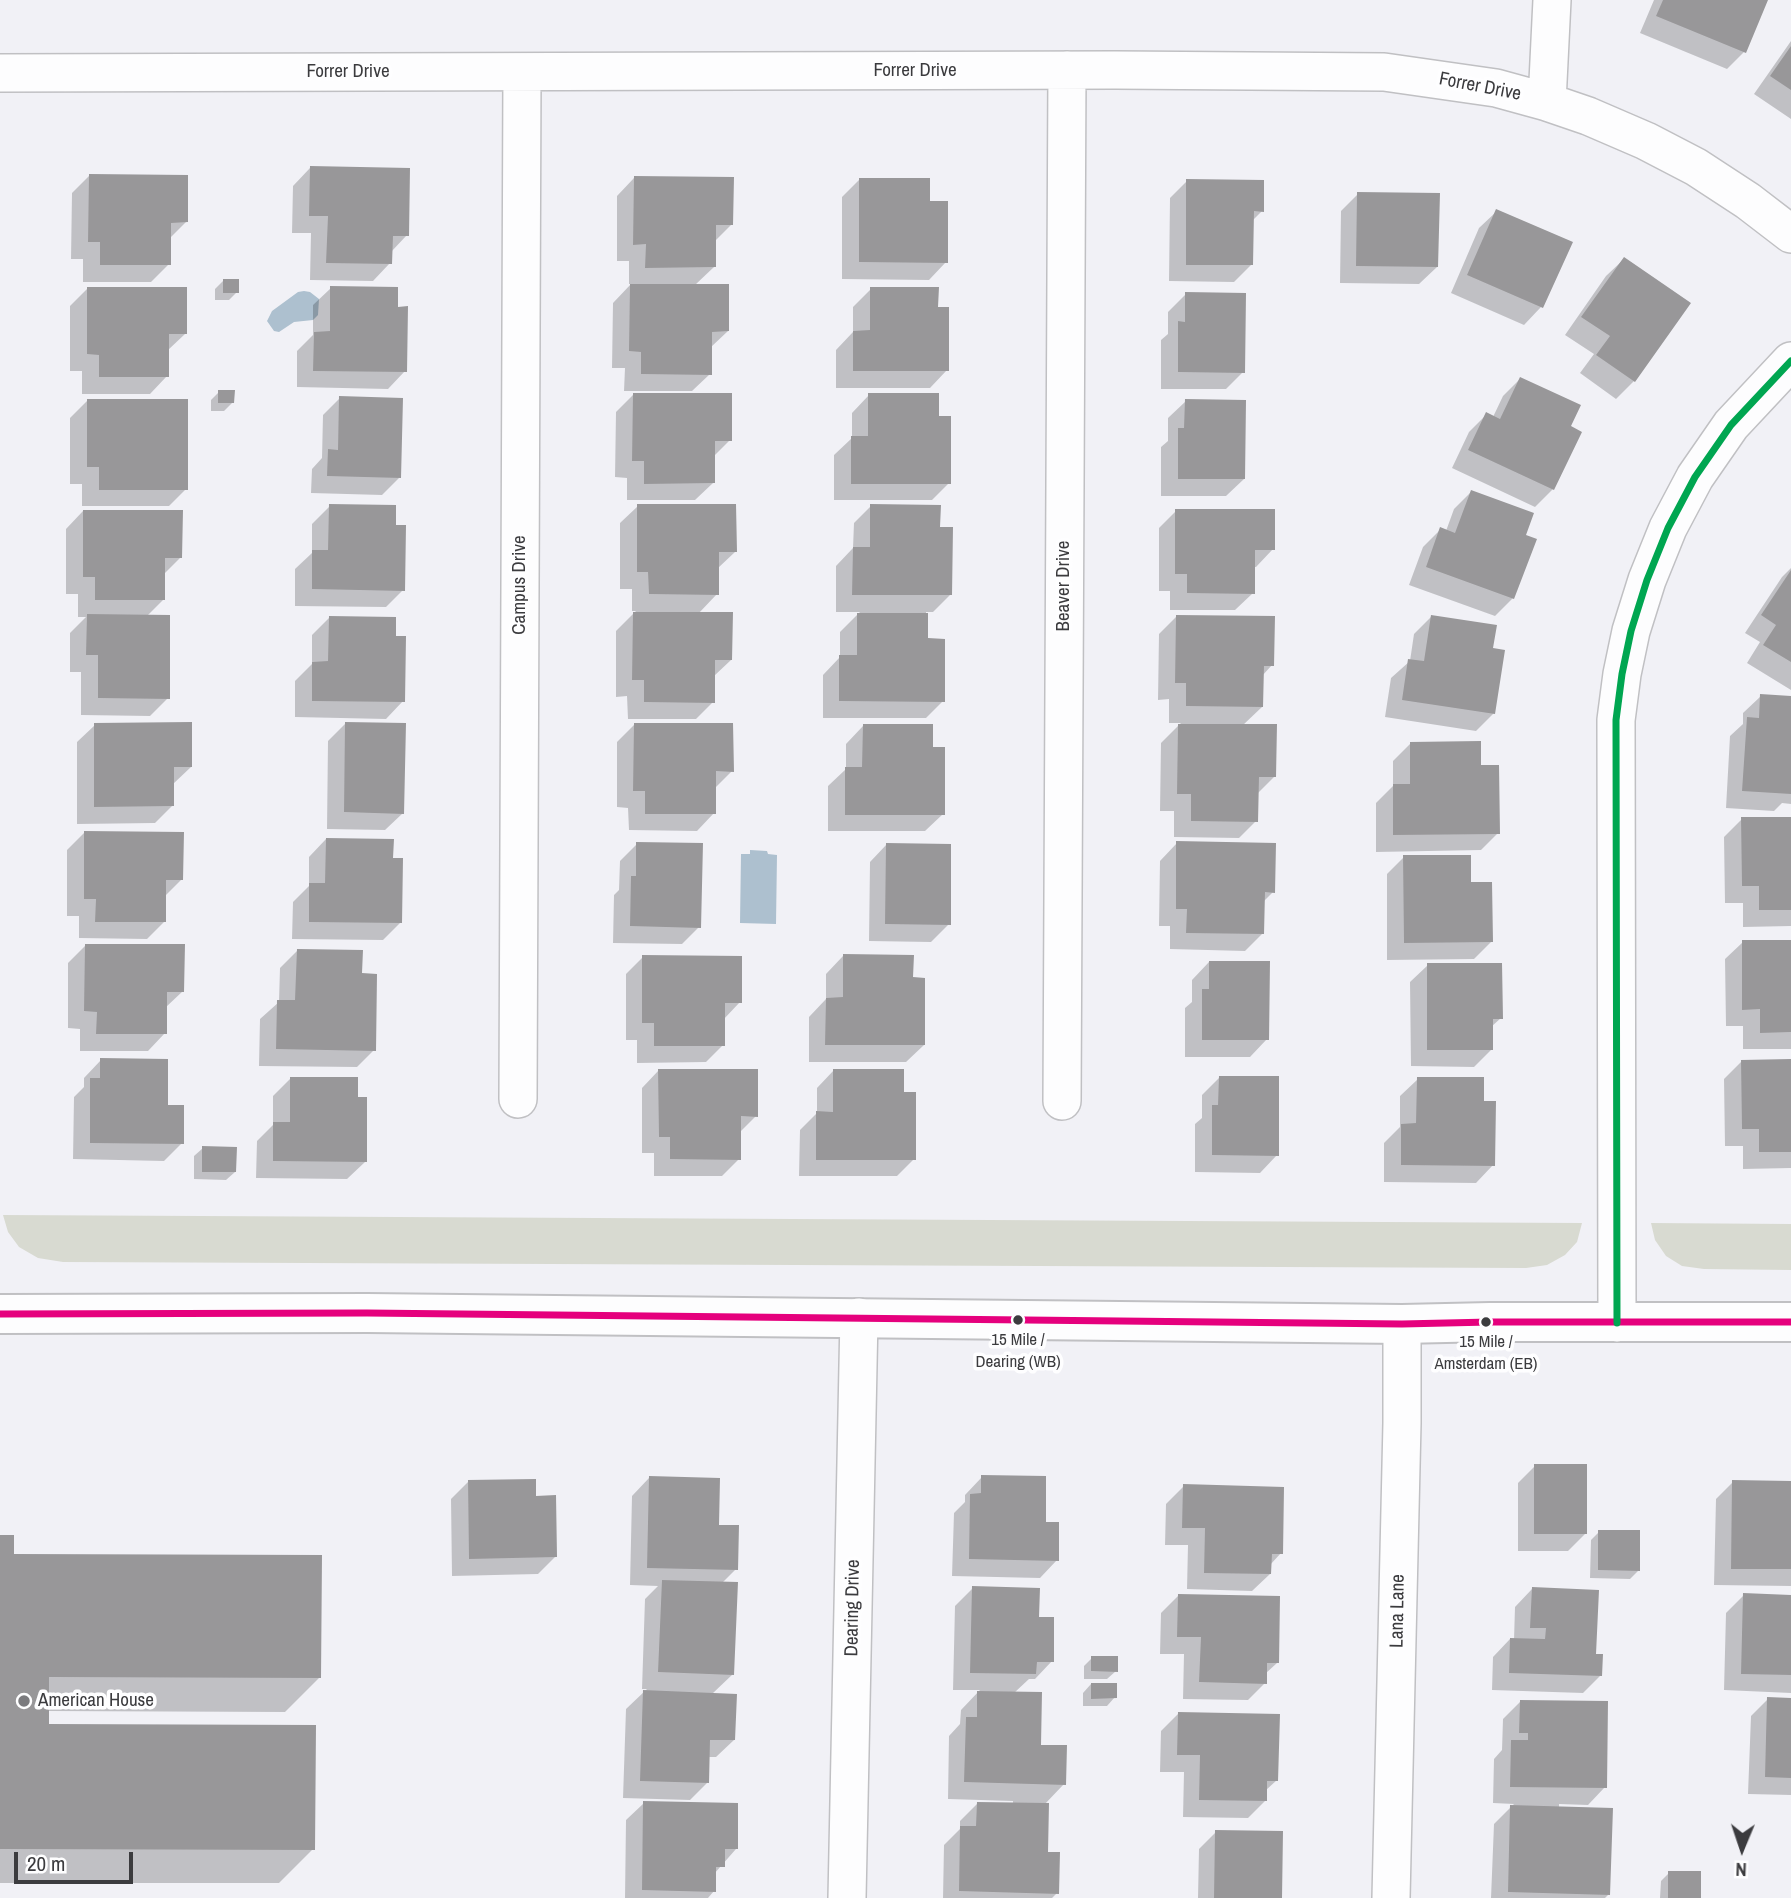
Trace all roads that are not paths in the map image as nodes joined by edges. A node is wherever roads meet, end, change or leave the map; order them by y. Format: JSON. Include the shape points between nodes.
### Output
{"nodes":[{"id":1,"x":1552,"y":0,"type":"edge"},
{"id":2,"x":1067,"y":70,"type":"junction"},
{"id":3,"x":522,"y":72,"type":"junction"},
{"id":4,"x":0,"y":73,"type":"edge"},
{"id":5,"x":1547,"y":102,"type":"junction"},
{"id":6,"x":1791,"y":234,"type":"edge"},
{"id":7,"x":1791,"y":361,"type":"edge"},
{"id":8,"x":518,"y":1099,"type":"dead end"},
{"id":9,"x":1062,"y":1101,"type":"dead end"},
{"id":10,"x":0,"y":1314,"type":"edge"},
{"id":11,"x":859,"y":1317,"type":"junction"},
{"id":12,"x":1791,"y":1322,"type":"edge"},
{"id":13,"x":1617,"y":1323,"type":"junction"},
{"id":14,"x":1402,"y":1324,"type":"junction"},
{"id":15,"x":846,"y":1898,"type":"edge"},
{"id":16,"x":1391,"y":1898,"type":"edge"}],
"edges":[{"from":1,"to":5,"type":"street"},
{"from":2,"to":3,"type":"street","name":"Forrer Drive"},
{"from":2,"to":5,"type":"street","name":"Forrer Drive","via":[[1384,72],[1496,88]]},
{"from":2,"to":9,"type":"street","name":"Beaver Drive"},
{"from":3,"to":4,"type":"street","name":"Forrer Drive"},
{"from":3,"to":8,"type":"street","name":"Campus Drive"},
{"from":5,"to":6,"type":"street","name":"Forrer Drive","via":[[1646,141],[1696,167]]},
{"from":7,"to":13,"type":"street","via":[[1731,425],[1695,477],[1647,580],[1622,674],[1616,720]]},
{"from":10,"to":11,"type":"main road"},
{"from":11,"to":14,"type":"main road"},
{"from":11,"to":15,"type":"street","name":"Dearing Drive"},
{"from":12,"to":13,"type":"main road"},
{"from":13,"to":14,"type":"main road"},
{"from":14,"to":16,"type":"street","name":"Lana Lane"}]}
